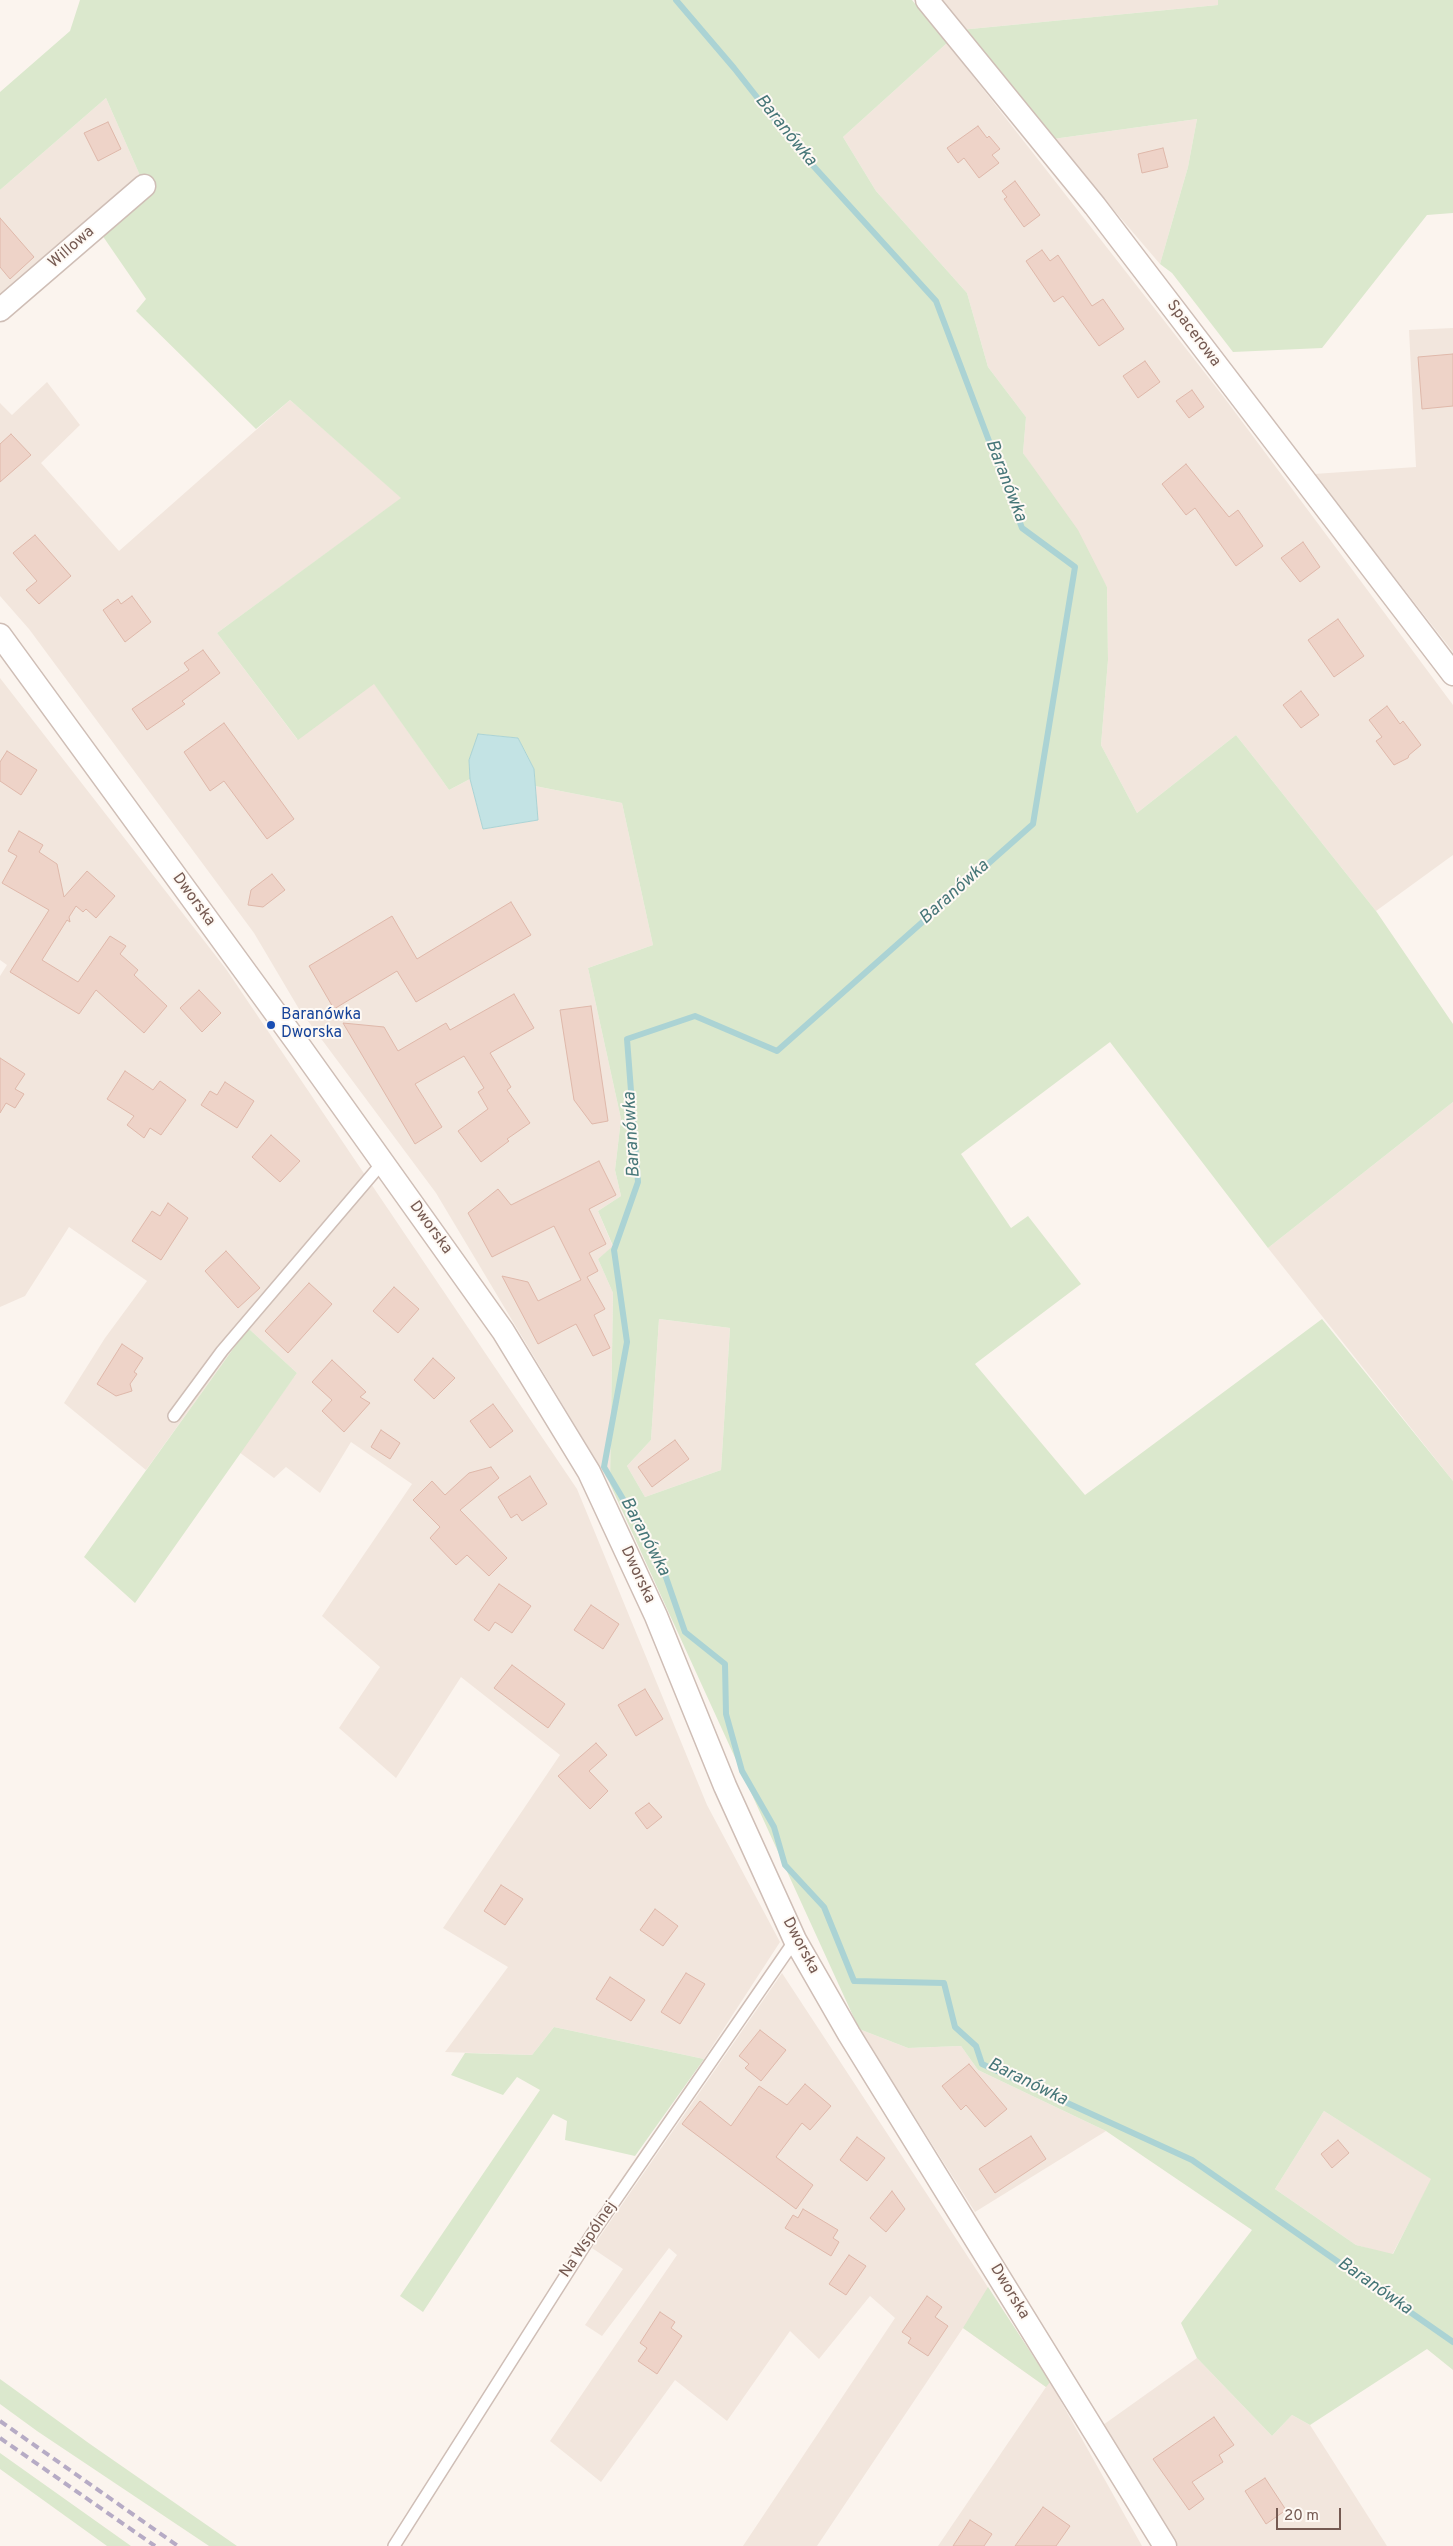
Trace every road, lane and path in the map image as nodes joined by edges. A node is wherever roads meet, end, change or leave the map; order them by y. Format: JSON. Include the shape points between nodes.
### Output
{"nodes":[{"id":1,"x":927,"y":0,"type":"edge"},
{"id":2,"x":144,"y":186,"type":"dead end"},
{"id":3,"x":0,"y":310,"type":"edge"},
{"id":4,"x":0,"y":635,"type":"edge"},
{"id":5,"x":1453,"y":674,"type":"edge"},
{"id":6,"x":383,"y":1162,"type":"junction"},
{"id":7,"x":174,"y":1416,"type":"dead end"},
{"id":8,"x":795,"y":1940,"type":"junction"},
{"id":9,"x":394,"y":2546,"type":"edge"},
{"id":10,"x":1164,"y":2546,"type":"edge"}],
"edges":[{"from":1,"to":5,"type":"street","name":"Spacerowa","via":[[1095,206]]},
{"from":2,"to":3,"type":"street","name":"Willowa"},
{"from":4,"to":6,"type":"street","name":"Dworska"},
{"from":6,"to":7,"type":"lane","via":[[222,1351]]},
{"from":6,"to":8,"type":"street","name":"Dworska","via":[[504,1331],[590,1472],[656,1616],[725,1786]]},
{"from":8,"to":9,"type":"lane","name":"Na Wspólnej","via":[[592,2234]]},
{"from":8,"to":10,"type":"street","name":"Dworska","via":[[849,2034]]}]}
